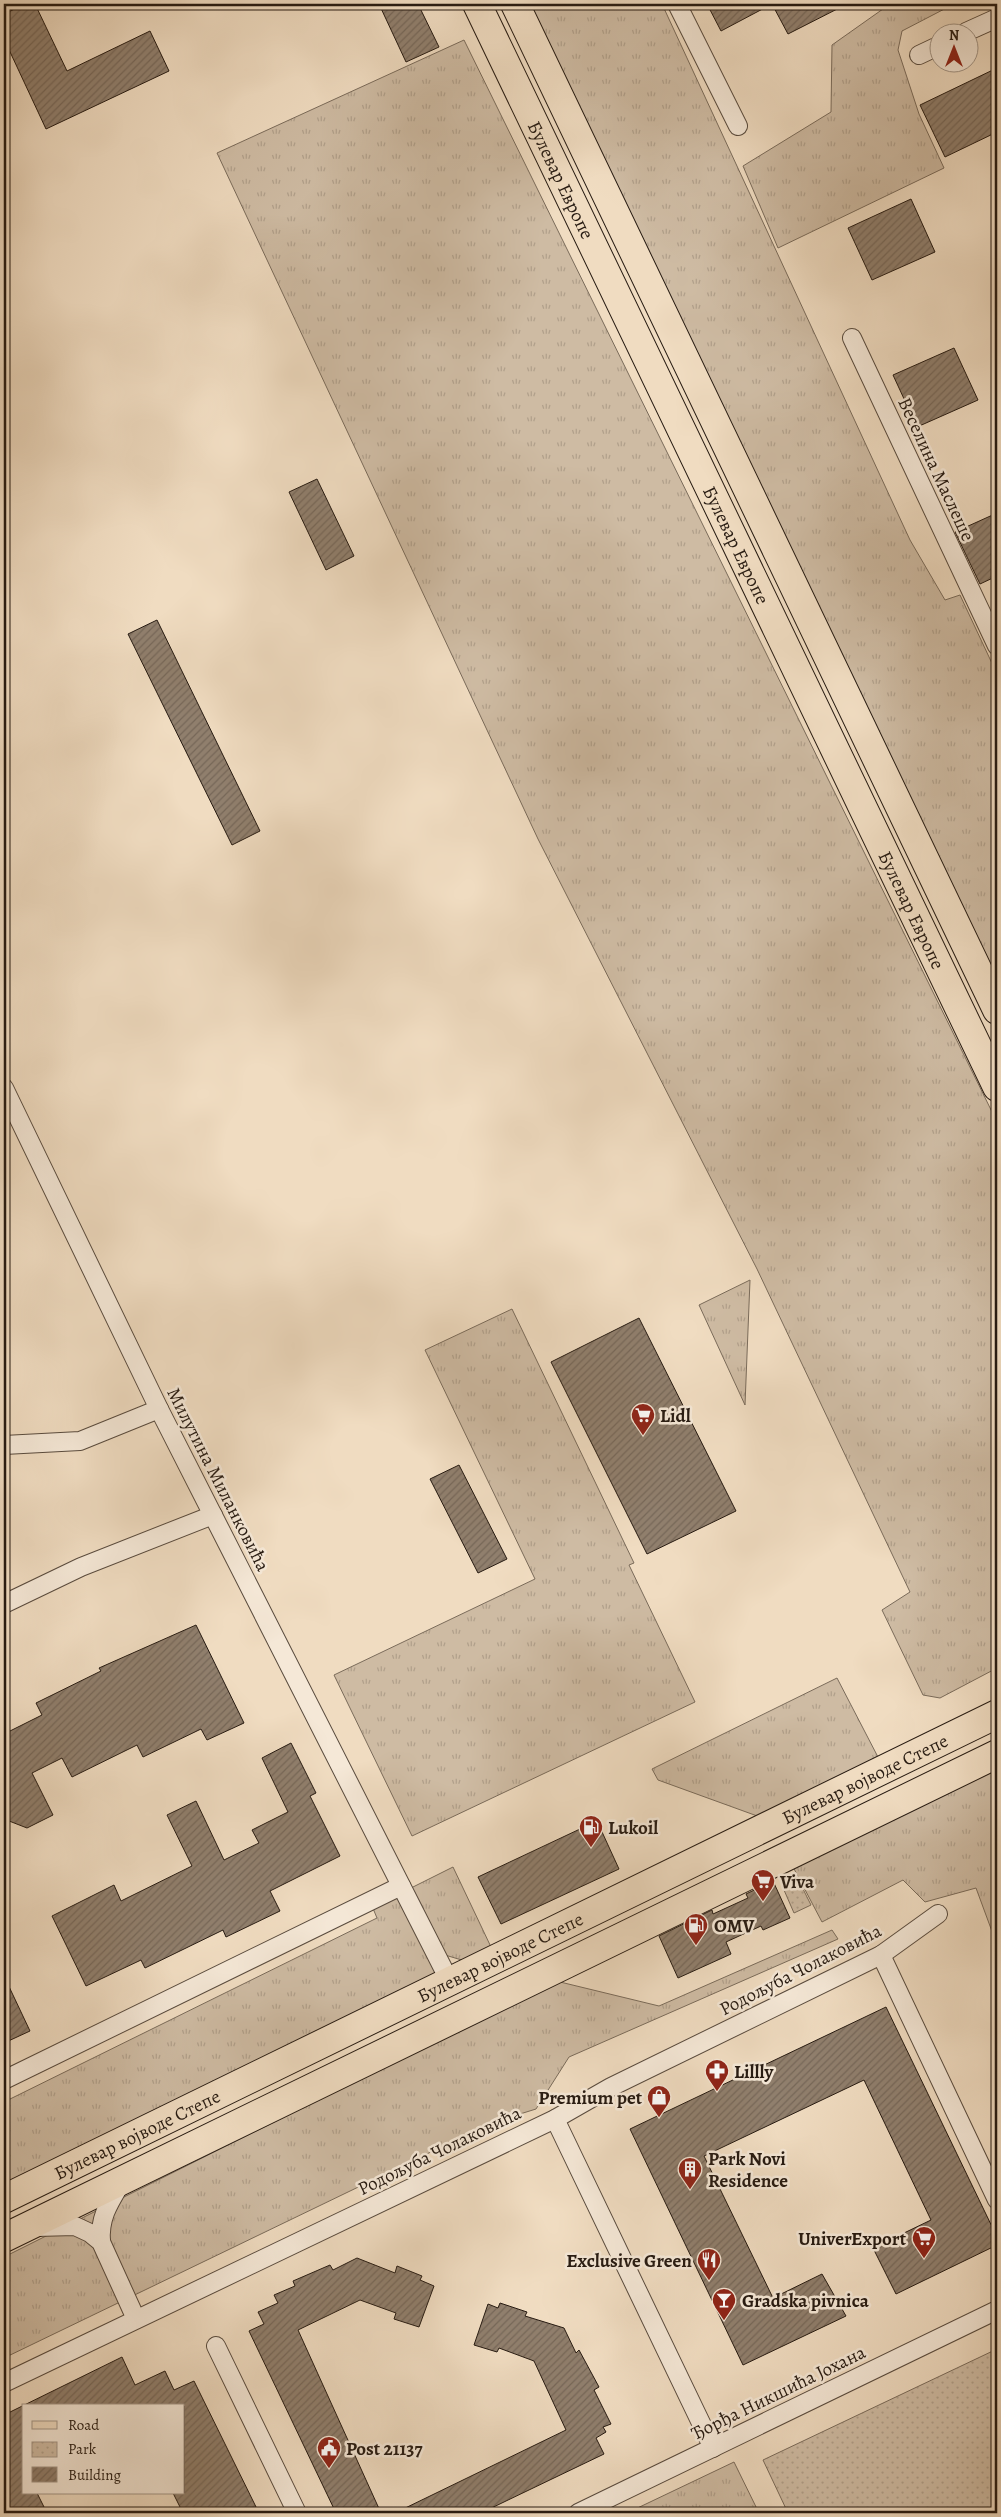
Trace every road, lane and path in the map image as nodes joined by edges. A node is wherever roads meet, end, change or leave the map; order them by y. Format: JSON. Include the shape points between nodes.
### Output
{"nodes":[{"id":1,"x":477,"y":4,"type":"edge"},
{"id":2,"x":515,"y":4,"type":"edge"},
{"id":3,"x":677,"y":4,"type":"edge"},
{"id":4,"x":997,"y":18,"type":"edge"},
{"id":5,"x":978,"y":27,"type":"edge"},
{"id":6,"x":928,"y":51,"type":"edge"},
{"id":7,"x":919,"y":55,"type":"dead end"},
{"id":8,"x":738,"y":126,"type":"dead end"},
{"id":9,"x":852,"y":338,"type":"dead end"},
{"id":10,"x":997,"y":646,"type":"edge"},
{"id":11,"x":997,"y":1010,"type":"edge"},
{"id":12,"x":997,"y":1087,"type":"edge"},
{"id":13,"x":4,"y":1088,"type":"edge"},
{"id":14,"x":159,"y":1409,"type":"junction"},
{"id":15,"x":4,"y":1446,"type":"edge"},
{"id":16,"x":213,"y":1515,"type":"junction"},
{"id":17,"x":4,"y":1604,"type":"edge"},
{"id":18,"x":997,"y":1714,"type":"edge"},
{"id":19,"x":997,"y":1754,"type":"edge"},
{"id":20,"x":401,"y":1886,"type":"junction"},
{"id":21,"x":938,"y":1914,"type":"dead end"},
{"id":22,"x":882,"y":1955,"type":"junction"},
{"id":23,"x":448,"y":1980,"type":"junction"},
{"id":24,"x":4,"y":2080,"type":"edge"},
{"id":25,"x":555,"y":2119,"type":"junction"},
{"id":26,"x":123,"y":2181,"type":"junction"},
{"id":27,"x":4,"y":2199,"type":"edge"},
{"id":28,"x":997,"y":2200,"type":"edge"},
{"id":29,"x":15,"y":2233,"type":"edge"},
{"id":30,"x":101,"y":2242,"type":"junction"},
{"id":31,"x":997,"y":2310,"type":"edge"},
{"id":32,"x":136,"y":2319,"type":"junction"},
{"id":33,"x":216,"y":2346,"type":"dead end"},
{"id":34,"x":4,"y":2383,"type":"edge"},
{"id":35,"x":713,"y":2448,"type":"junction"},
{"id":36,"x":297,"y":2513,"type":"edge"},
{"id":37,"x":578,"y":2513,"type":"edge"}],
"edges":[{"from":1,"to":12,"type":"main road","name":"Булевар Европе"},
{"from":2,"to":11,"type":"main road","name":"Булевар Европе"},
{"from":3,"to":8,"type":"street"},
{"from":4,"to":5,"type":"street"},
{"from":6,"to":7,"type":"street"},
{"from":9,"to":10,"type":"street","name":"Веселина Маслеше"},
{"from":13,"to":14,"type":"street","name":"Милутина Миланковића"},
{"from":14,"to":15,"type":"street","via":[[80,1441]]},
{"from":14,"to":16,"type":"street","name":"Милутина Миланковића"},
{"from":16,"to":17,"type":"street","via":[[81,1567]]},
{"from":16,"to":20,"type":"street","name":"Милутина Миланковића"},
{"from":18,"to":23,"type":"main road","name":"Булевар војводе Степе"},
{"from":19,"to":26,"type":"main road","name":"Булевар војводе Степе"},
{"from":20,"to":23,"type":"street","name":"Милутина Миланковића"},
{"from":20,"to":24,"type":"street"},
{"from":21,"to":22,"type":"street","name":"Родољуба Чолаковића"},
{"from":22,"to":25,"type":"street","name":"Родољуба Чолаковића","via":[[611,2087]]},
{"from":22,"to":28,"type":"street"},
{"from":23,"to":27,"type":"main road","name":"Булевар војводе Степе"},
{"from":25,"to":32,"type":"street","name":"Родољуба Чолаковића"},
{"from":25,"to":35,"type":"street"},
{"from":26,"to":29,"type":"main road","name":"Булевар војводе Степе"},
{"from":26,"to":30,"type":"street","via":[[106,2207],[100,2228]]},
{"from":29,"to":30,"type":"street","via":[[75,2226]]},
{"from":30,"to":32,"type":"street"},
{"from":31,"to":35,"type":"street","name":"Ђорђа Никшића Јохана"},
{"from":32,"to":34,"type":"street","name":"Родољуба Чолаковића"},
{"from":33,"to":36,"type":"street"},
{"from":35,"to":37,"type":"street","name":"Ђорђа Никшића Јохана"}]}
